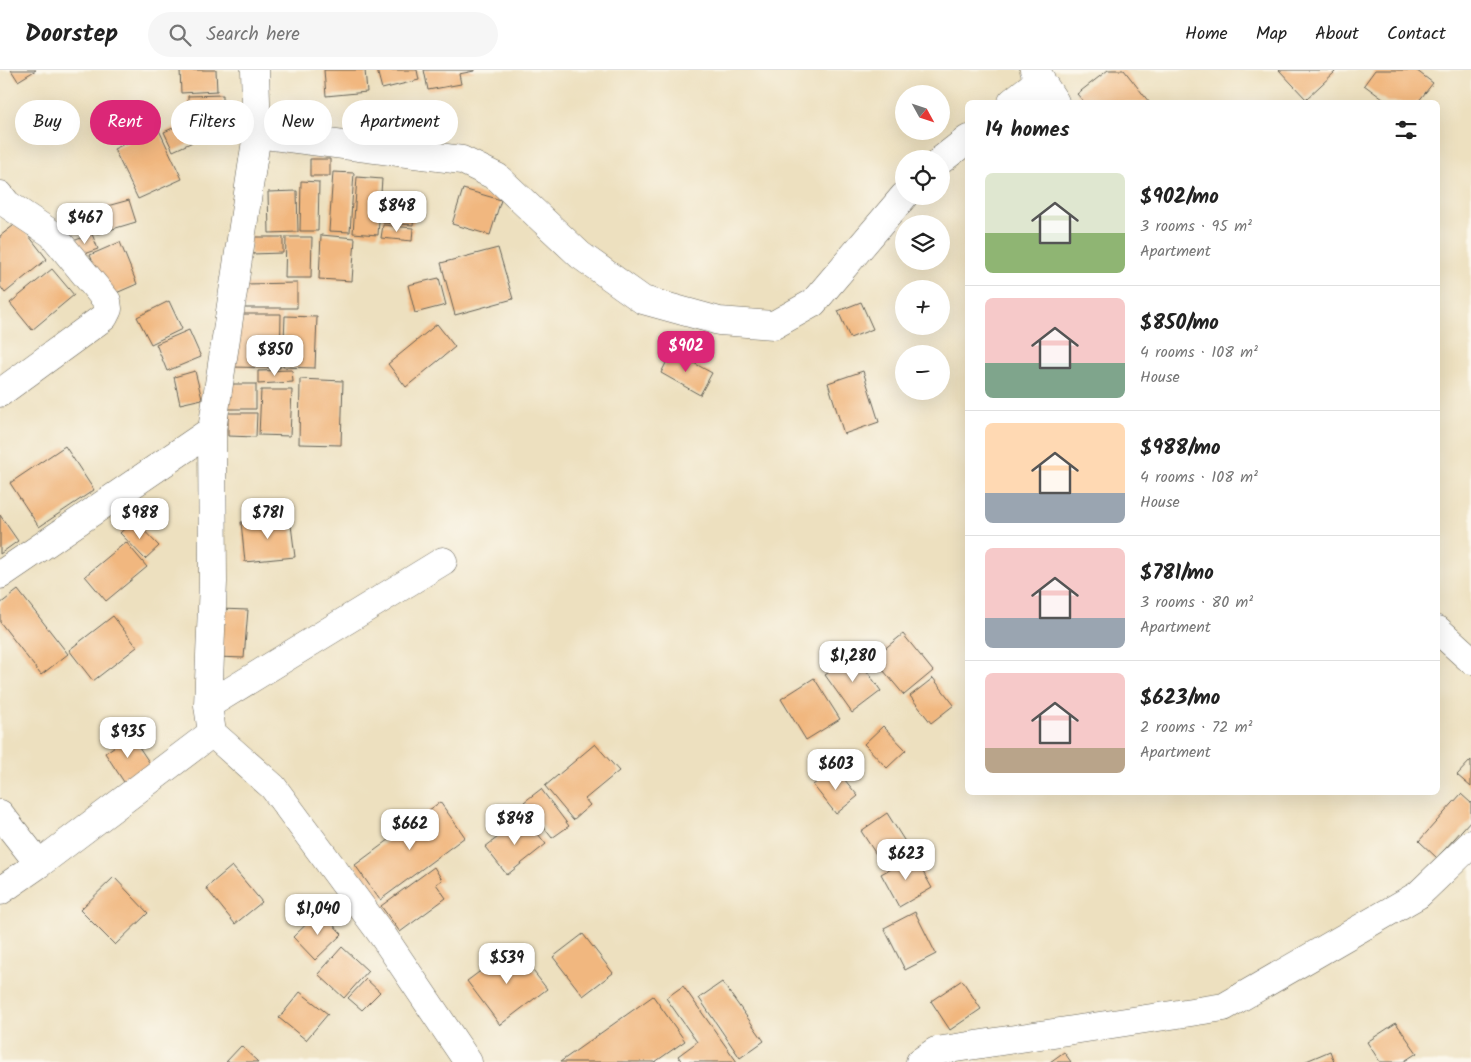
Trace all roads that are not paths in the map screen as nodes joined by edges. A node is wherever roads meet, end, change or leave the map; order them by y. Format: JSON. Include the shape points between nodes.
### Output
{"nodes":[{"id":1,"x":255,"y":70,"type":"edge"},
{"id":2,"x":1037,"y":75,"type":"edge"},
{"id":3,"x":1014,"y":100,"type":"edge"},
{"id":4,"x":1054,"y":100,"type":"edge"},
{"id":5,"x":257,"y":134,"type":"junction"},
{"id":6,"x":965,"y":141,"type":"edge"},
{"id":7,"x":950,"y":153,"type":"edge"},
{"id":8,"x":0,"y":195,"type":"edge"},
{"id":9,"x":896,"y":205,"type":"edge"},
{"id":10,"x":0,"y":393,"type":"edge"},
{"id":11,"x":212,"y":430,"type":"junction"},
{"id":12,"x":443,"y":561,"type":"dead end"},
{"id":13,"x":0,"y":575,"type":"edge"},
{"id":14,"x":1440,"y":632,"type":"edge"},
{"id":15,"x":1471,"y":660,"type":"edge"},
{"id":16,"x":208,"y":705,"type":"junction"},
{"id":17,"x":212,"y":733,"type":"junction"},
{"id":18,"x":0,"y":814,"type":"edge"},
{"id":19,"x":1471,"y":844,"type":"edge"},
{"id":20,"x":40,"y":864,"type":"junction"},
{"id":21,"x":0,"y":891,"type":"edge"},
{"id":22,"x":468,"y":1062,"type":"edge"},
{"id":23,"x":920,"y":1062,"type":"edge"}],
"edges":[{"from":1,"to":5,"type":"street"},
{"from":2,"to":3,"type":"street"},
{"from":2,"to":4,"type":"street"},
{"from":5,"to":9,"type":"street","via":[[462,160],[497,177],[580,255],[644,300],[719,321],[774,325],[813,303]]},
{"from":5,"to":11,"type":"street"},
{"from":6,"to":7,"type":"street"},
{"from":8,"to":10,"type":"street","via":[[7,204],[52,234],[107,301],[108,309],[104,317]]},
{"from":11,"to":13,"type":"street"},
{"from":11,"to":16,"type":"street","via":[[213,582]]},
{"from":12,"to":16,"type":"street"},
{"from":14,"to":15,"type":"street"},
{"from":16,"to":17,"type":"street"},
{"from":17,"to":20,"type":"street"},
{"from":17,"to":22,"type":"street","via":[[273,786],[383,936]]},
{"from":18,"to":20,"type":"street"},
{"from":19,"to":23,"type":"street","via":[[1418,895],[1224,1007],[936,1051]]},
{"from":20,"to":21,"type":"street"}]}
